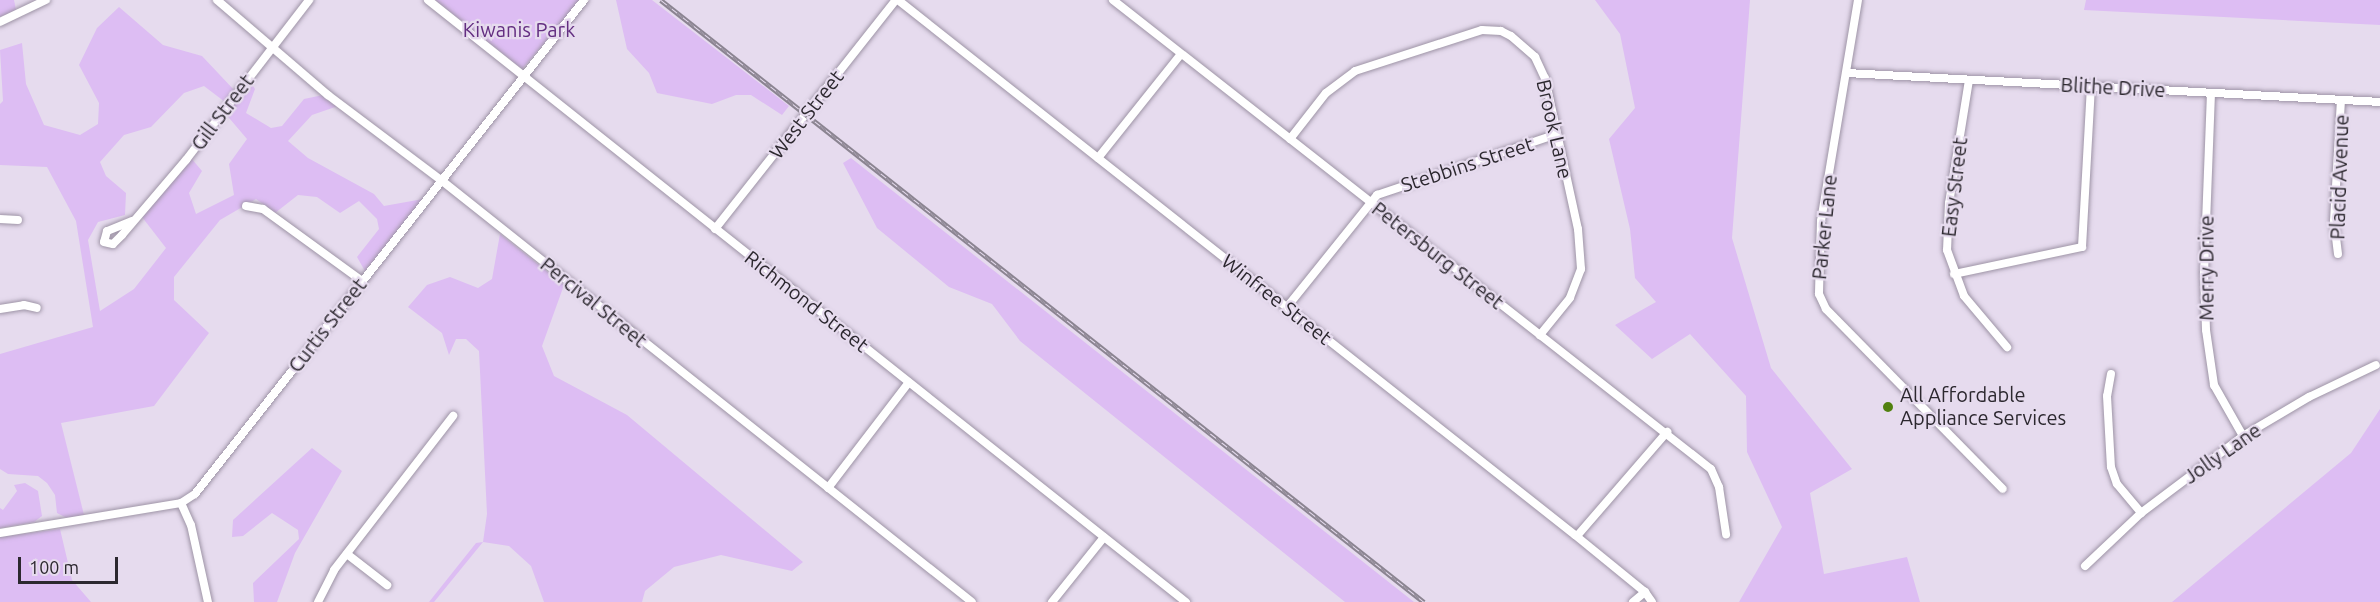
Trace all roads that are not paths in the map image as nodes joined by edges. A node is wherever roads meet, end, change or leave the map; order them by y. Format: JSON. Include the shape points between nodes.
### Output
{"nodes":[{"id":1,"x":46,"y":0,"type":"edge"},
{"id":2,"x":217,"y":0,"type":"edge"},
{"id":3,"x":309,"y":0,"type":"edge"},
{"id":4,"x":428,"y":0,"type":"edge"},
{"id":5,"x":584,"y":0,"type":"edge"},
{"id":6,"x":897,"y":0,"type":"edge"},
{"id":7,"x":1113,"y":0,"type":"edge"},
{"id":8,"x":1858,"y":0,"type":"edge"},
{"id":9,"x":0,"y":22,"type":"edge"},
{"id":10,"x":272,"y":47,"type":"junction"},
{"id":11,"x":1181,"y":54,"type":"junction"},
{"id":12,"x":1847,"y":73,"type":"junction"},
{"id":13,"x":523,"y":76,"type":"junction"},
{"id":14,"x":1969,"y":80,"type":"junction"},
{"id":15,"x":2091,"y":87,"type":"junction"},
{"id":16,"x":2211,"y":93,"type":"junction"},
{"id":17,"x":2341,"y":100,"type":"junction"},
{"id":18,"x":2380,"y":102,"type":"edge"},
{"id":19,"x":1557,"y":134,"type":"junction"},
{"id":20,"x":1290,"y":139,"type":"junction"},
{"id":21,"x":1098,"y":158,"type":"junction"},
{"id":22,"x":441,"y":180,"type":"junction"},
{"id":23,"x":1369,"y":202,"type":"junction"},
{"id":24,"x":246,"y":206,"type":"dead end"},
{"id":25,"x":0,"y":219,"type":"edge"},
{"id":26,"x":18,"y":220,"type":"dead end"},
{"id":27,"x":132,"y":221,"type":"dead end"},
{"id":28,"x":716,"y":229,"type":"junction"},
{"id":29,"x":2337,"y":254,"type":"dead end"},
{"id":30,"x":1954,"y":273,"type":"junction"},
{"id":31,"x":362,"y":281,"type":"junction"},
{"id":32,"x":37,"y":308,"type":"dead end"},
{"id":33,"x":1287,"y":308,"type":"junction"},
{"id":34,"x":0,"y":309,"type":"edge"},
{"id":35,"x":1540,"y":335,"type":"junction"},
{"id":36,"x":2007,"y":347,"type":"dead end"},
{"id":37,"x":2376,"y":365,"type":"dead end"},
{"id":38,"x":2111,"y":374,"type":"dead end"},
{"id":39,"x":909,"y":382,"type":"junction"},
{"id":40,"x":453,"y":416,"type":"dead end"},
{"id":41,"x":1667,"y":432,"type":"junction"},
{"id":42,"x":2242,"y":436,"type":"junction"},
{"id":43,"x":828,"y":488,"type":"junction"},
{"id":44,"x":2003,"y":489,"type":"dead end"},
{"id":45,"x":182,"y":503,"type":"junction"},
{"id":46,"x":2141,"y":513,"type":"junction"},
{"id":47,"x":0,"y":533,"type":"edge"},
{"id":48,"x":1726,"y":534,"type":"dead end"},
{"id":49,"x":1576,"y":536,"type":"junction"},
{"id":50,"x":1104,"y":537,"type":"junction"},
{"id":51,"x":347,"y":554,"type":"junction"},
{"id":52,"x":2085,"y":566,"type":"dead end"},
{"id":53,"x":387,"y":585,"type":"dead end"},
{"id":54,"x":1645,"y":592,"type":"junction"},
{"id":55,"x":208,"y":602,"type":"edge"},
{"id":56,"x":318,"y":602,"type":"edge"},
{"id":57,"x":972,"y":602,"type":"edge"},
{"id":58,"x":1052,"y":602,"type":"edge"},
{"id":59,"x":1186,"y":602,"type":"edge"},
{"id":60,"x":1633,"y":602,"type":"edge"},
{"id":61,"x":1652,"y":602,"type":"edge"}],
"edges":[{"from":1,"to":9,"type":"street"},
{"from":2,"to":10,"type":"street","name":"Percival Street"},
{"from":3,"to":10,"type":"street","name":"Gill Street"},
{"from":4,"to":13,"type":"street","name":"Richmond Street"},
{"from":5,"to":13,"type":"street","name":"Curtis Street"},
{"from":6,"to":21,"type":"street","name":"Winfree Street"},
{"from":6,"to":28,"type":"street","name":"West Street"},
{"from":7,"to":11,"type":"street","name":"Petersburg Street"},
{"from":8,"to":12,"type":"street","name":"Parker Lane"},
{"from":10,"to":22,"type":"street","name":"Percival Street","via":[[328,95]]},
{"from":10,"to":27,"type":"street","name":"Gill Street","via":[[186,159]]},
{"from":11,"to":20,"type":"street","name":"Petersburg Street"},
{"from":11,"to":21,"type":"street"},
{"from":12,"to":14,"type":"street","name":"Blithe Drive"},
{"from":12,"to":44,"type":"street","name":"Parker Lane","via":[[1821,221],[1817,285],[1822,302]]},
{"from":13,"to":22,"type":"street","name":"Curtis Street"},
{"from":13,"to":28,"type":"street","name":"Richmond Street"},
{"from":14,"to":15,"type":"street","name":"Blithe Drive"},
{"from":14,"to":30,"type":"street","name":"Easy Street","via":[[1946,229]]},
{"from":15,"to":16,"type":"street","name":"Blithe Drive"},
{"from":15,"to":30,"type":"street","via":[[2082,247]]},
{"from":16,"to":17,"type":"street","name":"Blithe Drive"},
{"from":16,"to":42,"type":"street","name":"Merry Drive","via":[[2204,272],[2206,330],[2214,385]]},
{"from":17,"to":18,"type":"street","name":"Blithe Drive"},
{"from":17,"to":29,"type":"street","name":"Placid Avenue","via":[[2334,221]]},
{"from":19,"to":20,"type":"street","name":"Brook Lane","via":[[1545,78],[1535,57],[1511,36],[1491,30],[1355,71],[1326,93]]},
{"from":19,"to":23,"type":"street","name":"Stebbins Street","via":[[1382,192]]},
{"from":19,"to":35,"type":"street","name":"Brook Lane","via":[[1578,229],[1581,269],[1570,298]]},
{"from":20,"to":23,"type":"street","name":"Petersburg Street"},
{"from":21,"to":33,"type":"street","name":"Winfree Street"},
{"from":22,"to":31,"type":"street","name":"Curtis Street"},
{"from":22,"to":43,"type":"street","name":"Percival Street"},
{"from":23,"to":33,"type":"street","name":"Stebbins Street"},
{"from":23,"to":35,"type":"street","name":"Petersburg Street"},
{"from":24,"to":31,"type":"street","via":[[263,209]]},
{"from":25,"to":26,"type":"street"},
{"from":28,"to":39,"type":"street","name":"Richmond Street"},
{"from":30,"to":36,"type":"street","name":"Easy Street","via":[[1964,296]]},
{"from":31,"to":45,"type":"street","name":"Curtis Street","via":[[195,494]]},
{"from":32,"to":34,"type":"street","via":[[24,305]]},
{"from":33,"to":49,"type":"street","name":"Winfree Street"},
{"from":35,"to":41,"type":"street","name":"Petersburg Street"},
{"from":37,"to":42,"type":"street","name":"Jolly Lane","via":[[2309,397]]},
{"from":38,"to":46,"type":"street","via":[[2107,396],[2110,466],[2117,484]]},
{"from":39,"to":43,"type":"street"},
{"from":39,"to":50,"type":"street","name":"Richmond Street"},
{"from":40,"to":51,"type":"street"},
{"from":41,"to":48,"type":"street","name":"Petersburg Street","via":[[1712,469],[1719,487]]},
{"from":41,"to":49,"type":"street"},
{"from":42,"to":46,"type":"street","name":"Jolly Lane"},
{"from":43,"to":57,"type":"street","name":"Percival Street"},
{"from":45,"to":47,"type":"street"},
{"from":45,"to":55,"type":"street","via":[[191,525]]},
{"from":46,"to":52,"type":"street","name":"Jolly Lane"},
{"from":49,"to":54,"type":"street","name":"Winfree Street"},
{"from":50,"to":58,"type":"street"},
{"from":50,"to":59,"type":"street","name":"Richmond Street"},
{"from":51,"to":53,"type":"street"},
{"from":51,"to":56,"type":"street"},
{"from":54,"to":60,"type":"street"},
{"from":54,"to":61,"type":"street","name":"Winfree Street"}]}
